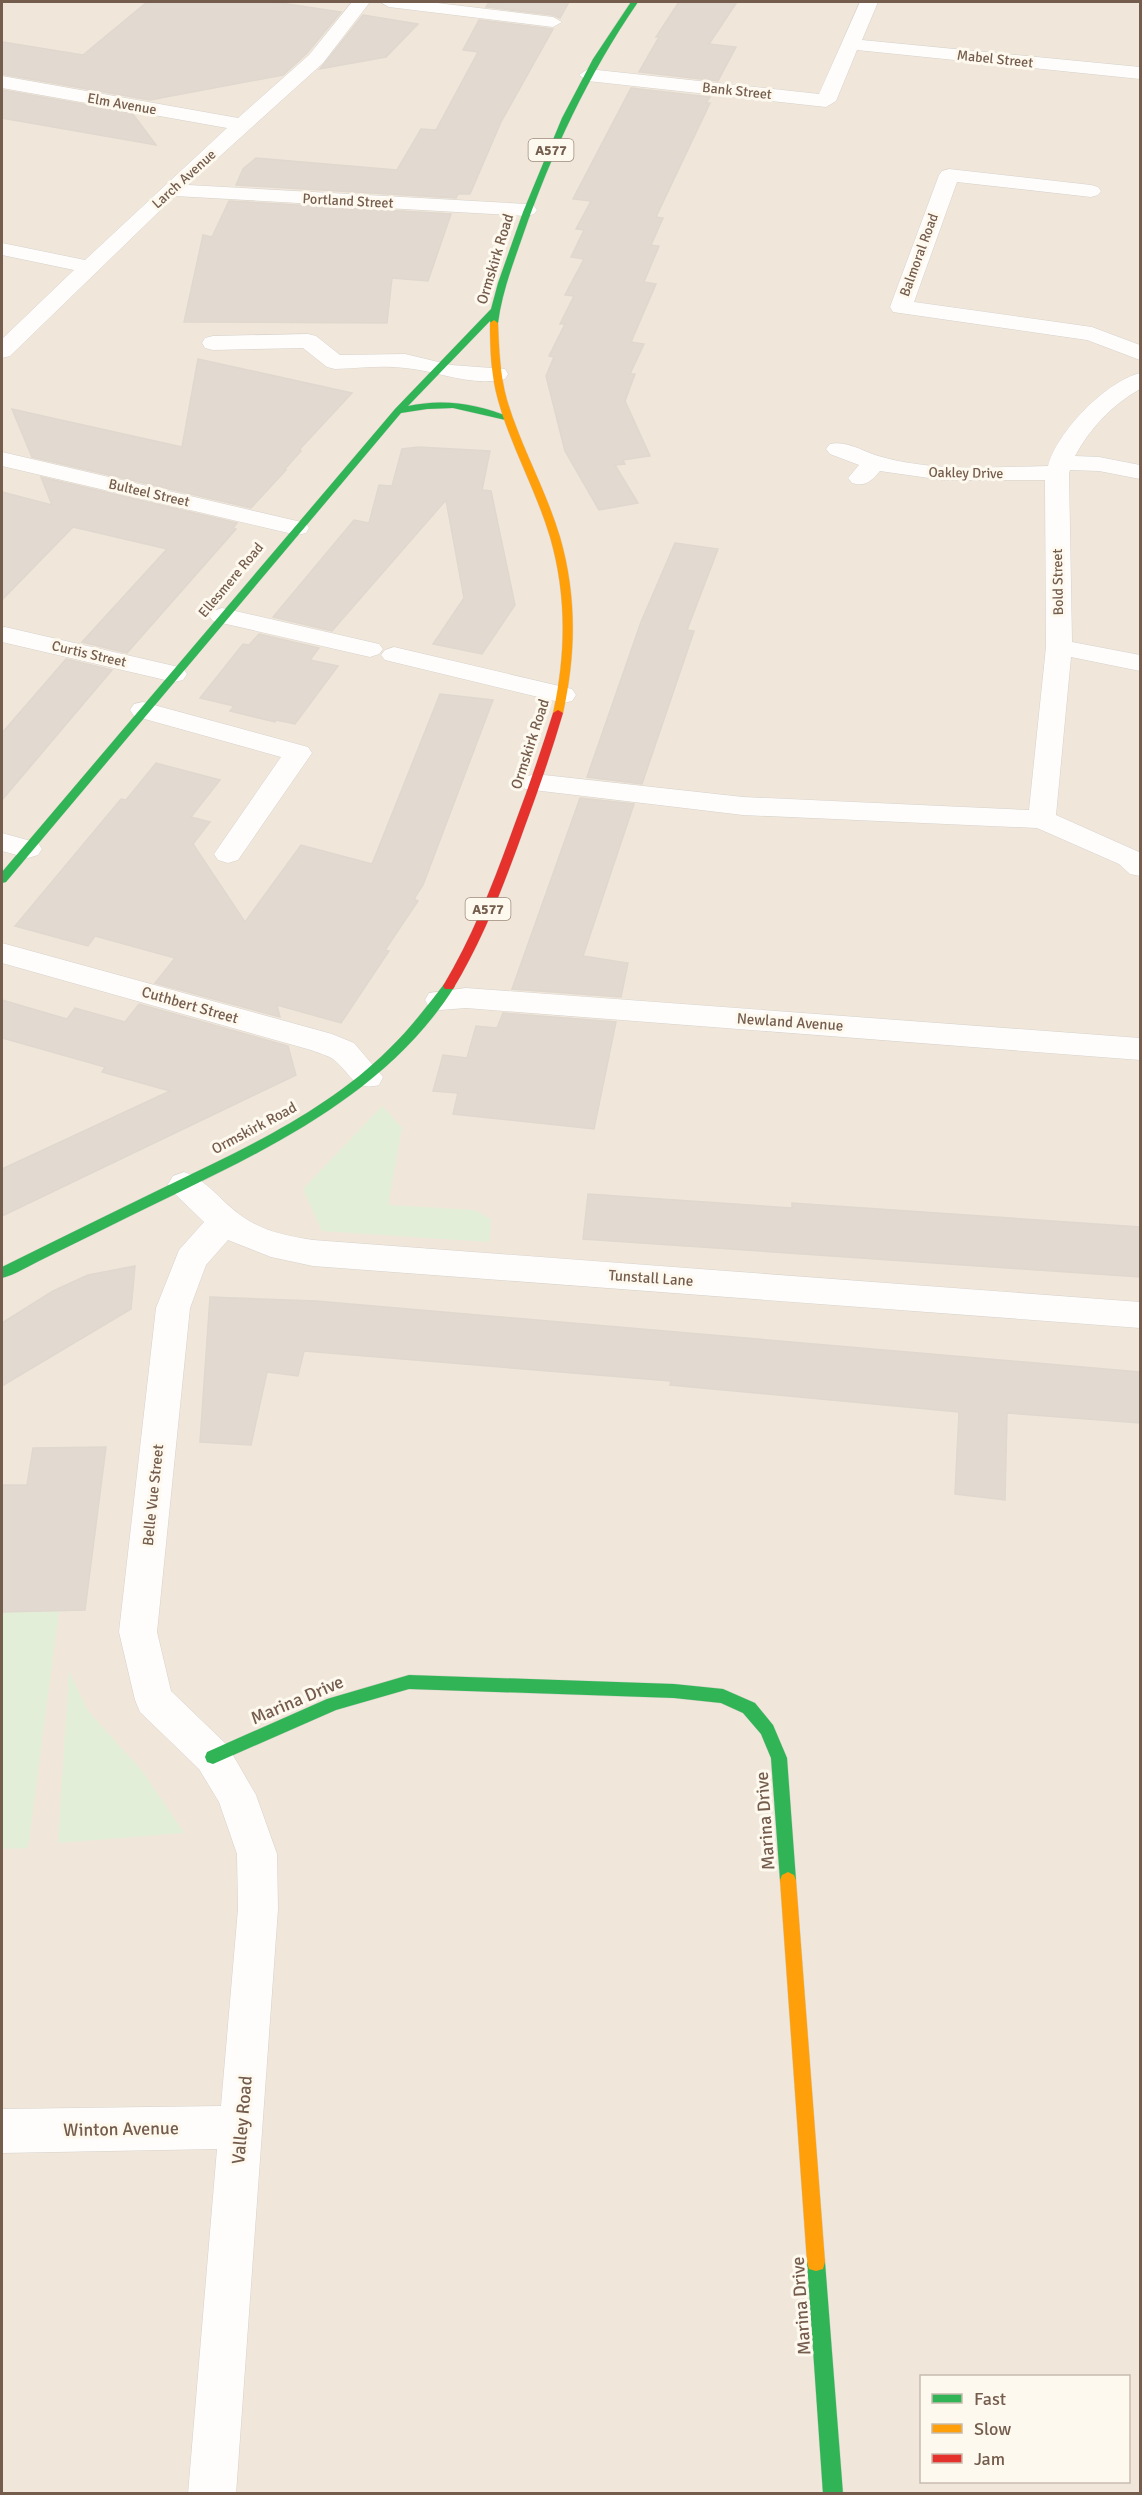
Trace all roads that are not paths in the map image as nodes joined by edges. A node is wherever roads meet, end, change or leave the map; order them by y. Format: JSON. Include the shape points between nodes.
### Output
{"nodes":[{"id":1,"x":361,"y":2,"type":"edge"},
{"id":2,"x":389,"y":2,"type":"edge"},
{"id":3,"x":634,"y":2,"type":"edge"},
{"id":4,"x":869,"y":2,"type":"edge"},
{"id":5,"x":553,"y":22,"type":"dead end"},
{"id":6,"x":849,"y":44,"type":"junction"},
{"id":7,"x":1140,"y":73,"type":"edge"},
{"id":8,"x":588,"y":75,"type":"junction"},
{"id":9,"x":2,"y":82,"type":"edge"},
{"id":10,"x":242,"y":125,"type":"junction"},
{"id":11,"x":170,"y":190,"type":"junction"},
{"id":12,"x":1091,"y":191,"type":"dead end"},
{"id":13,"x":527,"y":210,"type":"junction"},
{"id":14,"x":2,"y":249,"type":"edge"},
{"id":15,"x":90,"y":267,"type":"junction"},
{"id":16,"x":495,"y":310,"type":"junction"},
{"id":17,"x":213,"y":343,"type":"dead end"},
{"id":18,"x":2,"y":351,"type":"edge"},
{"id":19,"x":1140,"y":353,"type":"edge"},
{"id":20,"x":436,"y":369,"type":"junction"},
{"id":21,"x":497,"y":374,"type":"junction"},
{"id":22,"x":1140,"y":380,"type":"edge"},
{"id":23,"x":398,"y":411,"type":"junction"},
{"id":24,"x":507,"y":419,"type":"junction"},
{"id":25,"x":838,"y":449,"type":"dead end"},
{"id":26,"x":2,"y":459,"type":"edge"},
{"id":27,"x":1059,"y":468,"type":"junction"},
{"id":28,"x":1140,"y":471,"type":"edge"},
{"id":29,"x":297,"y":528,"type":"junction"},
{"id":30,"x":222,"y":616,"type":"junction"},
{"id":31,"x":5,"y":635,"type":"dead end"},
{"id":32,"x":1059,"y":647,"type":"junction"},
{"id":33,"x":1140,"y":663,"type":"edge"},
{"id":34,"x":174,"y":674,"type":"junction"},
{"id":35,"x":563,"y":695,"type":"junction"},
{"id":36,"x":143,"y":710,"type":"junction"},
{"id":37,"x":536,"y":783,"type":"junction"},
{"id":38,"x":1042,"y":819,"type":"junction"},
{"id":39,"x":15,"y":845,"type":"edge"},
{"id":40,"x":228,"y":854,"type":"dead end"},
{"id":41,"x":1140,"y":867,"type":"edge"},
{"id":42,"x":2,"y":879,"type":"edge"},
{"id":43,"x":2,"y":952,"type":"edge"},
{"id":44,"x":440,"y":1000,"type":"junction"},
{"id":45,"x":1140,"y":1049,"type":"edge"},
{"id":46,"x":368,"y":1077,"type":"junction"},
{"id":47,"x":184,"y":1184,"type":"junction"},
{"id":48,"x":224,"y":1222,"type":"junction"},
{"id":49,"x":2,"y":1273,"type":"edge"},
{"id":50,"x":1140,"y":1315,"type":"edge"},
{"id":51,"x":213,"y":1756,"type":"junction"},
{"id":52,"x":242,"y":2127,"type":"junction"},
{"id":53,"x":2,"y":2131,"type":"edge"},
{"id":54,"x":212,"y":2493,"type":"edge"},
{"id":55,"x":833,"y":2493,"type":"edge"}],
"edges":[{"from":1,"to":10,"type":"street","name":"Larch Avenue","via":[[316,59]]},
{"from":2,"to":5,"type":"street"},
{"from":3,"to":8,"type":"main road","name":"Ormskirk Road","number":"A577"},
{"from":4,"to":6,"type":"street"},
{"from":6,"to":7,"type":"street","name":"Mabel Street"},
{"from":6,"to":8,"type":"street","name":"Bank Street","via":[[826,100]]},
{"from":8,"to":13,"type":"main road","name":"Ormskirk Road","number":"A577"},
{"from":9,"to":10,"type":"street","name":"Elm Avenue"},
{"from":10,"to":11,"type":"street","name":"Larch Avenue"},
{"from":11,"to":13,"type":"street","name":"Portland Street"},
{"from":11,"to":15,"type":"street","name":"Larch Avenue"},
{"from":12,"to":19,"type":"street","name":"Balmoral Road","via":[[948,175],[901,307],[1092,334]]},
{"from":13,"to":16,"type":"main road","name":"Ormskirk Road","number":"A577"},
{"from":14,"to":15,"type":"street"},
{"from":15,"to":18,"type":"street","name":"Larch Avenue"},
{"from":16,"to":20,"type":"main road","name":"Ellesmere Road","number":"A577"},
{"from":16,"to":21,"type":"main road","name":"Ormskirk Road","number":"A577"},
{"from":17,"to":20,"type":"street","via":[[308,341],[335,362],[405,361]]},
{"from":20,"to":21,"type":"street"},
{"from":20,"to":23,"type":"main road","name":"Ellesmere Road","number":"A577"},
{"from":21,"to":24,"type":"main road","name":"Ormskirk Road","number":"A577"},
{"from":22,"to":27,"type":"street","via":[[1092,412]]},
{"from":23,"to":24,"type":"main road","via":[[428,403],[457,402]]},
{"from":23,"to":29,"type":"main road","name":"Ellesmere Road","number":"A577"},
{"from":24,"to":35,"type":"main road","name":"Ormskirk Road","number":"A577","via":[[561,557],[571,629]]},
{"from":25,"to":27,"type":"street","name":"Oakley Drive","via":[[867,470],[948,474]]},
{"from":26,"to":29,"type":"street","name":"Bulteel Street"},
{"from":27,"to":28,"type":"street","name":"Oakley Drive","via":[[1098,464]]},
{"from":27,"to":32,"type":"street","name":"Bold Street"},
{"from":29,"to":30,"type":"main road","name":"Ellesmere Road","number":"A577"},
{"from":30,"to":34,"type":"main road","name":"Ellesmere Road","number":"A577"},
{"from":30,"to":35,"type":"street"},
{"from":31,"to":34,"type":"street","name":"Curtis Street"},
{"from":32,"to":33,"type":"street"},
{"from":32,"to":38,"type":"street","name":"Bold Street"},
{"from":34,"to":36,"type":"main road","name":"Ellesmere Road","number":"A577"},
{"from":35,"to":37,"type":"main road","name":"Ormskirk Road","number":"A577"},
{"from":36,"to":39,"type":"main road","name":"Ellesmere Road","number":"A577"},
{"from":36,"to":40,"type":"street","via":[[298,753]]},
{"from":37,"to":38,"type":"street","via":[[743,806]]},
{"from":37,"to":44,"type":"main road","name":"Ormskirk Road","number":"A577","via":[[493,897],[459,970]]},
{"from":38,"to":41,"type":"street","via":[[1129,858]]},
{"from":39,"to":42,"type":"main road","name":"Ellesmere Road","number":"A577"},
{"from":43,"to":46,"type":"street","name":"Cuthbert Street","via":[[321,1042],[343,1051]]},
{"from":44,"to":45,"type":"street","name":"Newland Avenue","via":[[466,998]]},
{"from":44,"to":46,"type":"main road","name":"Ormskirk Road","number":"A577","via":[[395,1054]]},
{"from":46,"to":47,"type":"main road","name":"Ormskirk Road","number":"A577","via":[[318,1113]]},
{"from":47,"to":48,"type":"street","name":"Tunstall Lane"},
{"from":47,"to":49,"type":"main road","name":"Ormskirk Road","number":"A577"},
{"from":48,"to":50,"type":"street","name":"Tunstall Lane","via":[[248,1238],[313,1253]]},
{"from":48,"to":51,"type":"street","name":"Belle Vue Street","via":[[191,1259],[173,1308],[138,1632],[154,1700]]},
{"from":51,"to":52,"type":"street","name":"Valley Road","via":[[236,1796],[256,1854],[258,1909]]},
{"from":51,"to":55,"type":"main road","name":"Marina Drive","via":[[323,1706],[409,1682],[674,1691],[723,1696],[749,1708],[767,1730],[779,1758]]},
{"from":52,"to":53,"type":"street","name":"Winton Avenue"},
{"from":52,"to":54,"type":"street","name":"Valley Road"}]}
